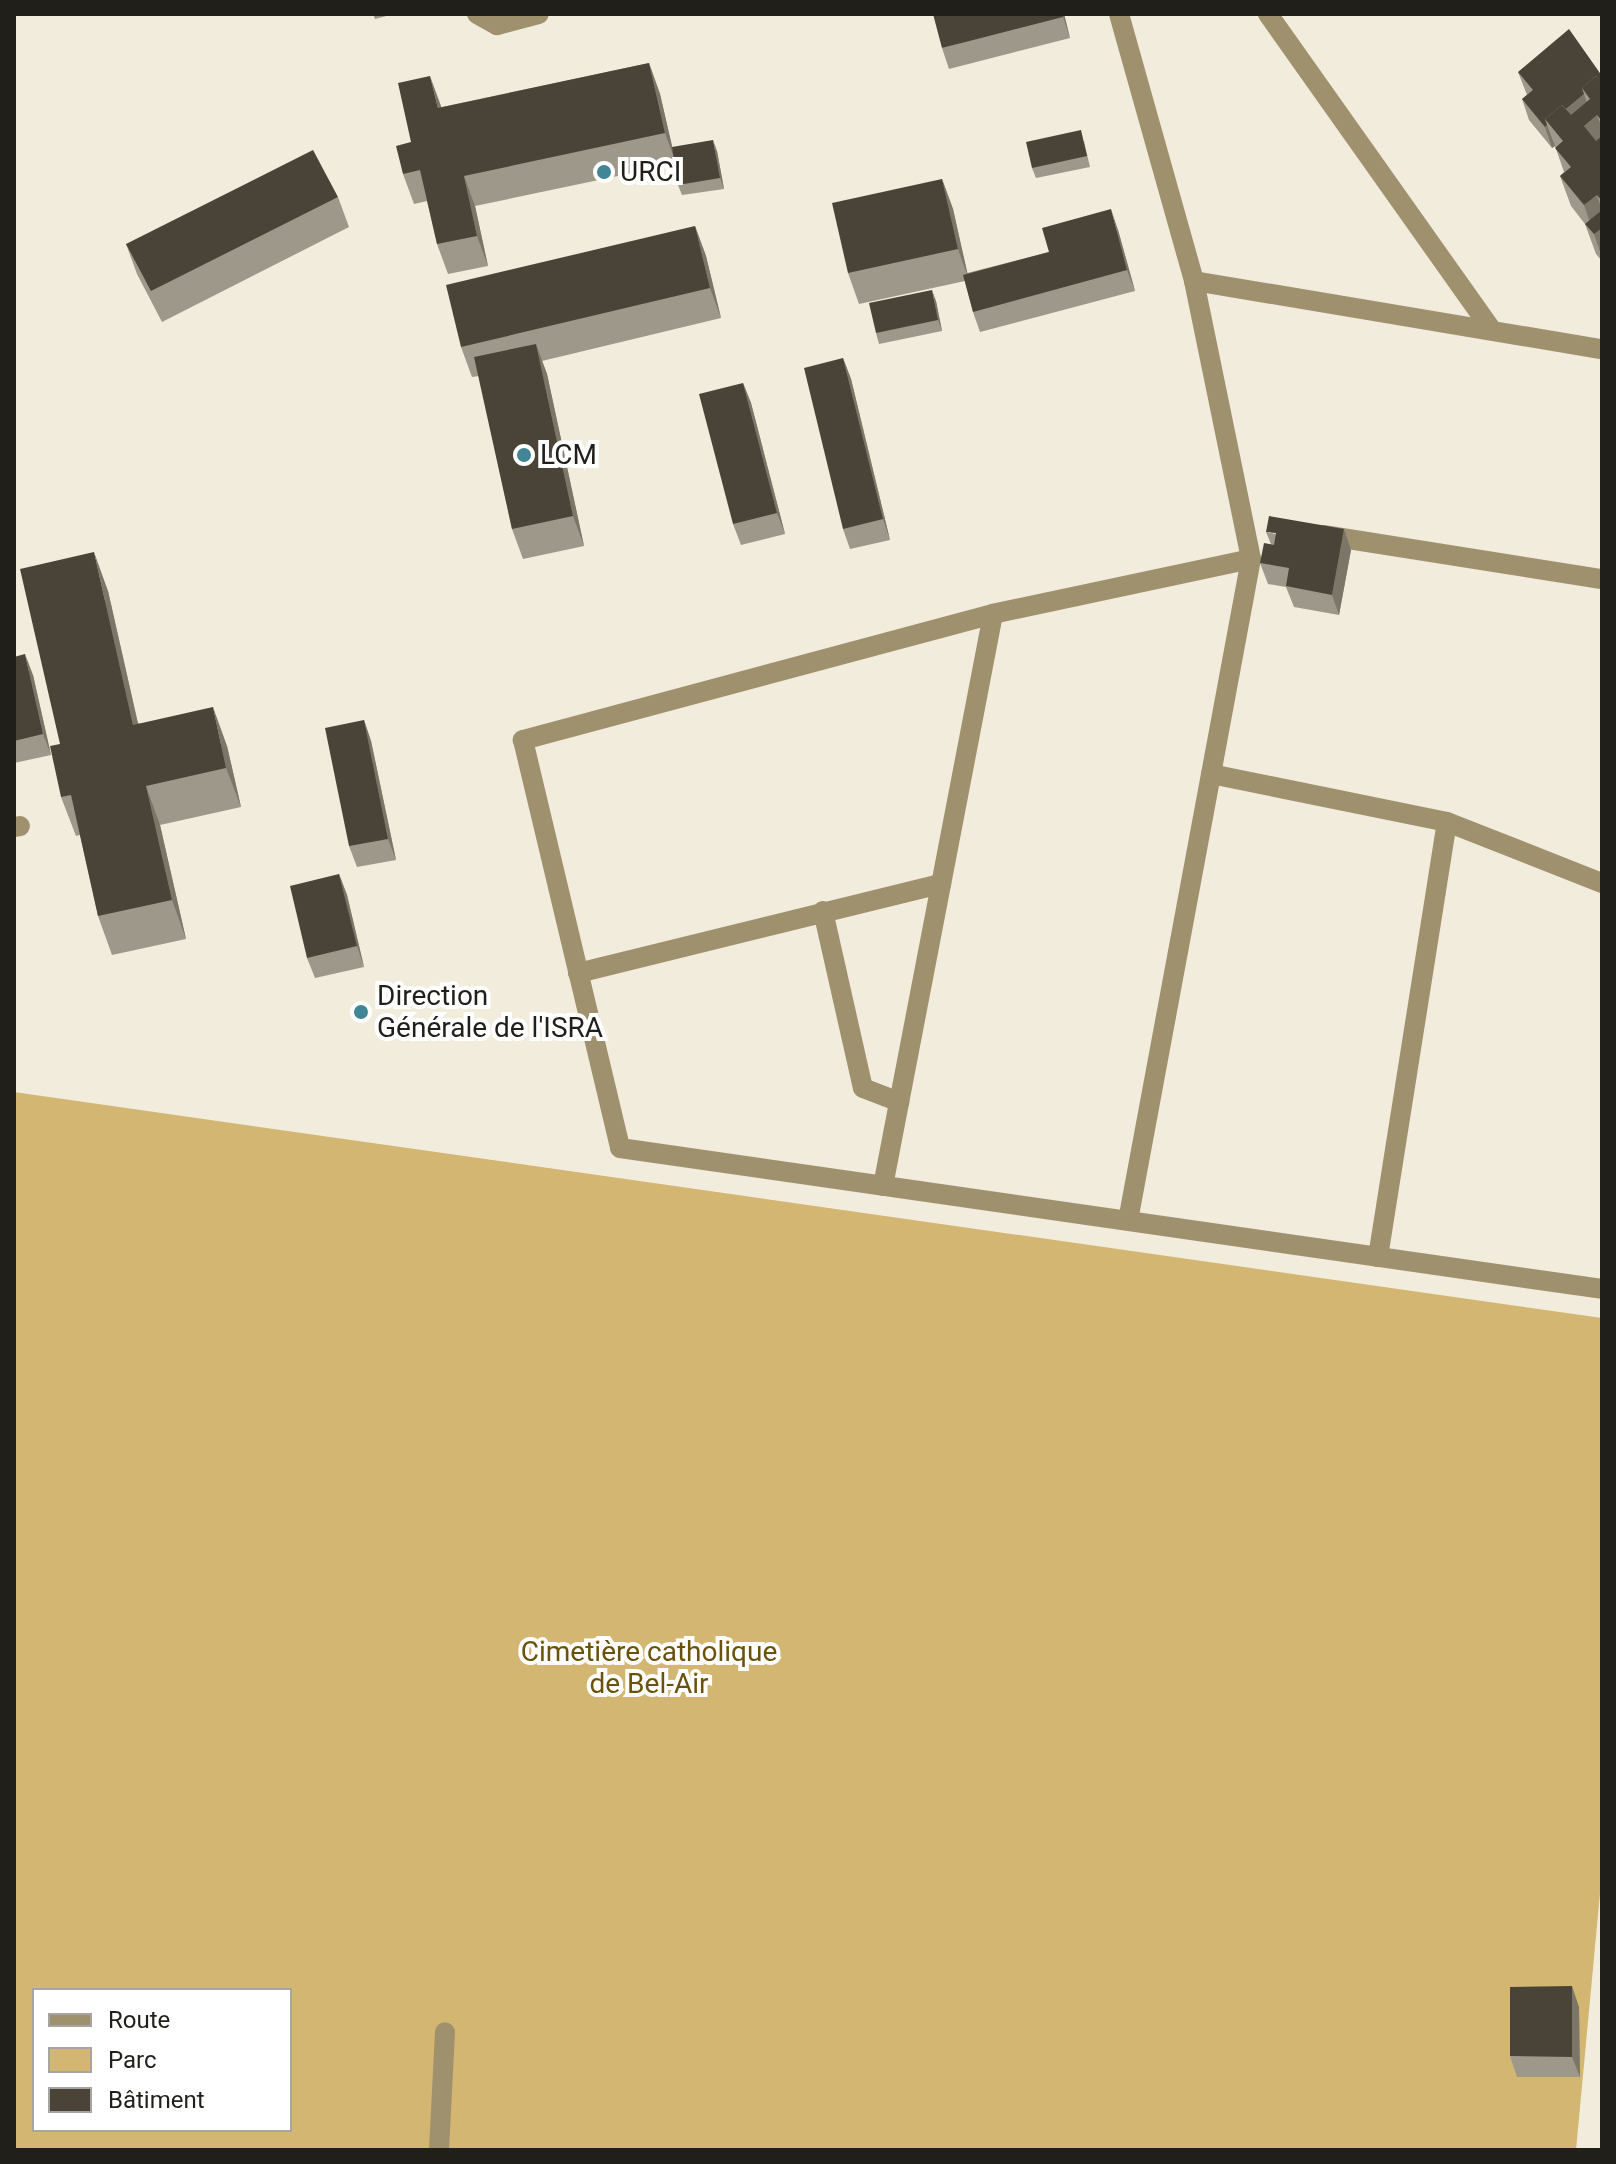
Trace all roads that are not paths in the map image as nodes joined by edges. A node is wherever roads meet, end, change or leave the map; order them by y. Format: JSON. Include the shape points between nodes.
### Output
{"nodes":[{"id":1,"x":477,"y":14,"type":"edge"},
{"id":2,"x":539,"y":14,"type":"edge"},
{"id":3,"x":1119,"y":14,"type":"edge"},
{"id":4,"x":1268,"y":14,"type":"edge"},
{"id":5,"x":1194,"y":281,"type":"junction"},
{"id":6,"x":1492,"y":330,"type":"junction"},
{"id":7,"x":1602,"y":349,"type":"edge"},
{"id":8,"x":1293,"y":529,"type":"edge"},
{"id":9,"x":1251,"y":559,"type":"junction"},
{"id":10,"x":1602,"y":579,"type":"edge"},
{"id":11,"x":993,"y":614,"type":"junction"},
{"id":12,"x":1211,"y":774,"type":"junction"},
{"id":13,"x":1447,"y":822,"type":"junction"},
{"id":14,"x":1602,"y":883,"type":"edge"},
{"id":15,"x":941,"y":884,"type":"junction"},
{"id":16,"x":823,"y":911,"type":"junction"},
{"id":17,"x":578,"y":973,"type":"junction"},
{"id":18,"x":899,"y":1102,"type":"junction"},
{"id":19,"x":883,"y":1186,"type":"junction"},
{"id":20,"x":1128,"y":1221,"type":"junction"},
{"id":21,"x":1378,"y":1257,"type":"junction"},
{"id":22,"x":1602,"y":1289,"type":"edge"},
{"id":23,"x":445,"y":2032,"type":"dead end"},
{"id":24,"x":439,"y":2150,"type":"edge"}],
"edges":[{"from":1,"to":2,"type":"street","via":[[497,25]]},
{"from":3,"to":5,"type":"street"},
{"from":4,"to":6,"type":"street"},
{"from":5,"to":6,"type":"street"},
{"from":5,"to":9,"type":"street","via":[[1256,522]]},
{"from":6,"to":7,"type":"street"},
{"from":8,"to":10,"type":"street"},
{"from":9,"to":11,"type":"street"},
{"from":9,"to":12,"type":"street"},
{"from":11,"to":15,"type":"street"},
{"from":11,"to":17,"type":"street","via":[[523,740]]},
{"from":12,"to":13,"type":"street"},
{"from":12,"to":20,"type":"street"},
{"from":13,"to":14,"type":"street"},
{"from":13,"to":21,"type":"street"},
{"from":15,"to":16,"type":"street"},
{"from":15,"to":18,"type":"street"},
{"from":16,"to":17,"type":"street"},
{"from":16,"to":18,"type":"street","via":[[863,1088]]},
{"from":17,"to":19,"type":"street","via":[[620,1148]]},
{"from":18,"to":19,"type":"street"},
{"from":19,"to":20,"type":"street"},
{"from":20,"to":21,"type":"street"},
{"from":21,"to":22,"type":"street"},
{"from":23,"to":24,"type":"street"}]}
